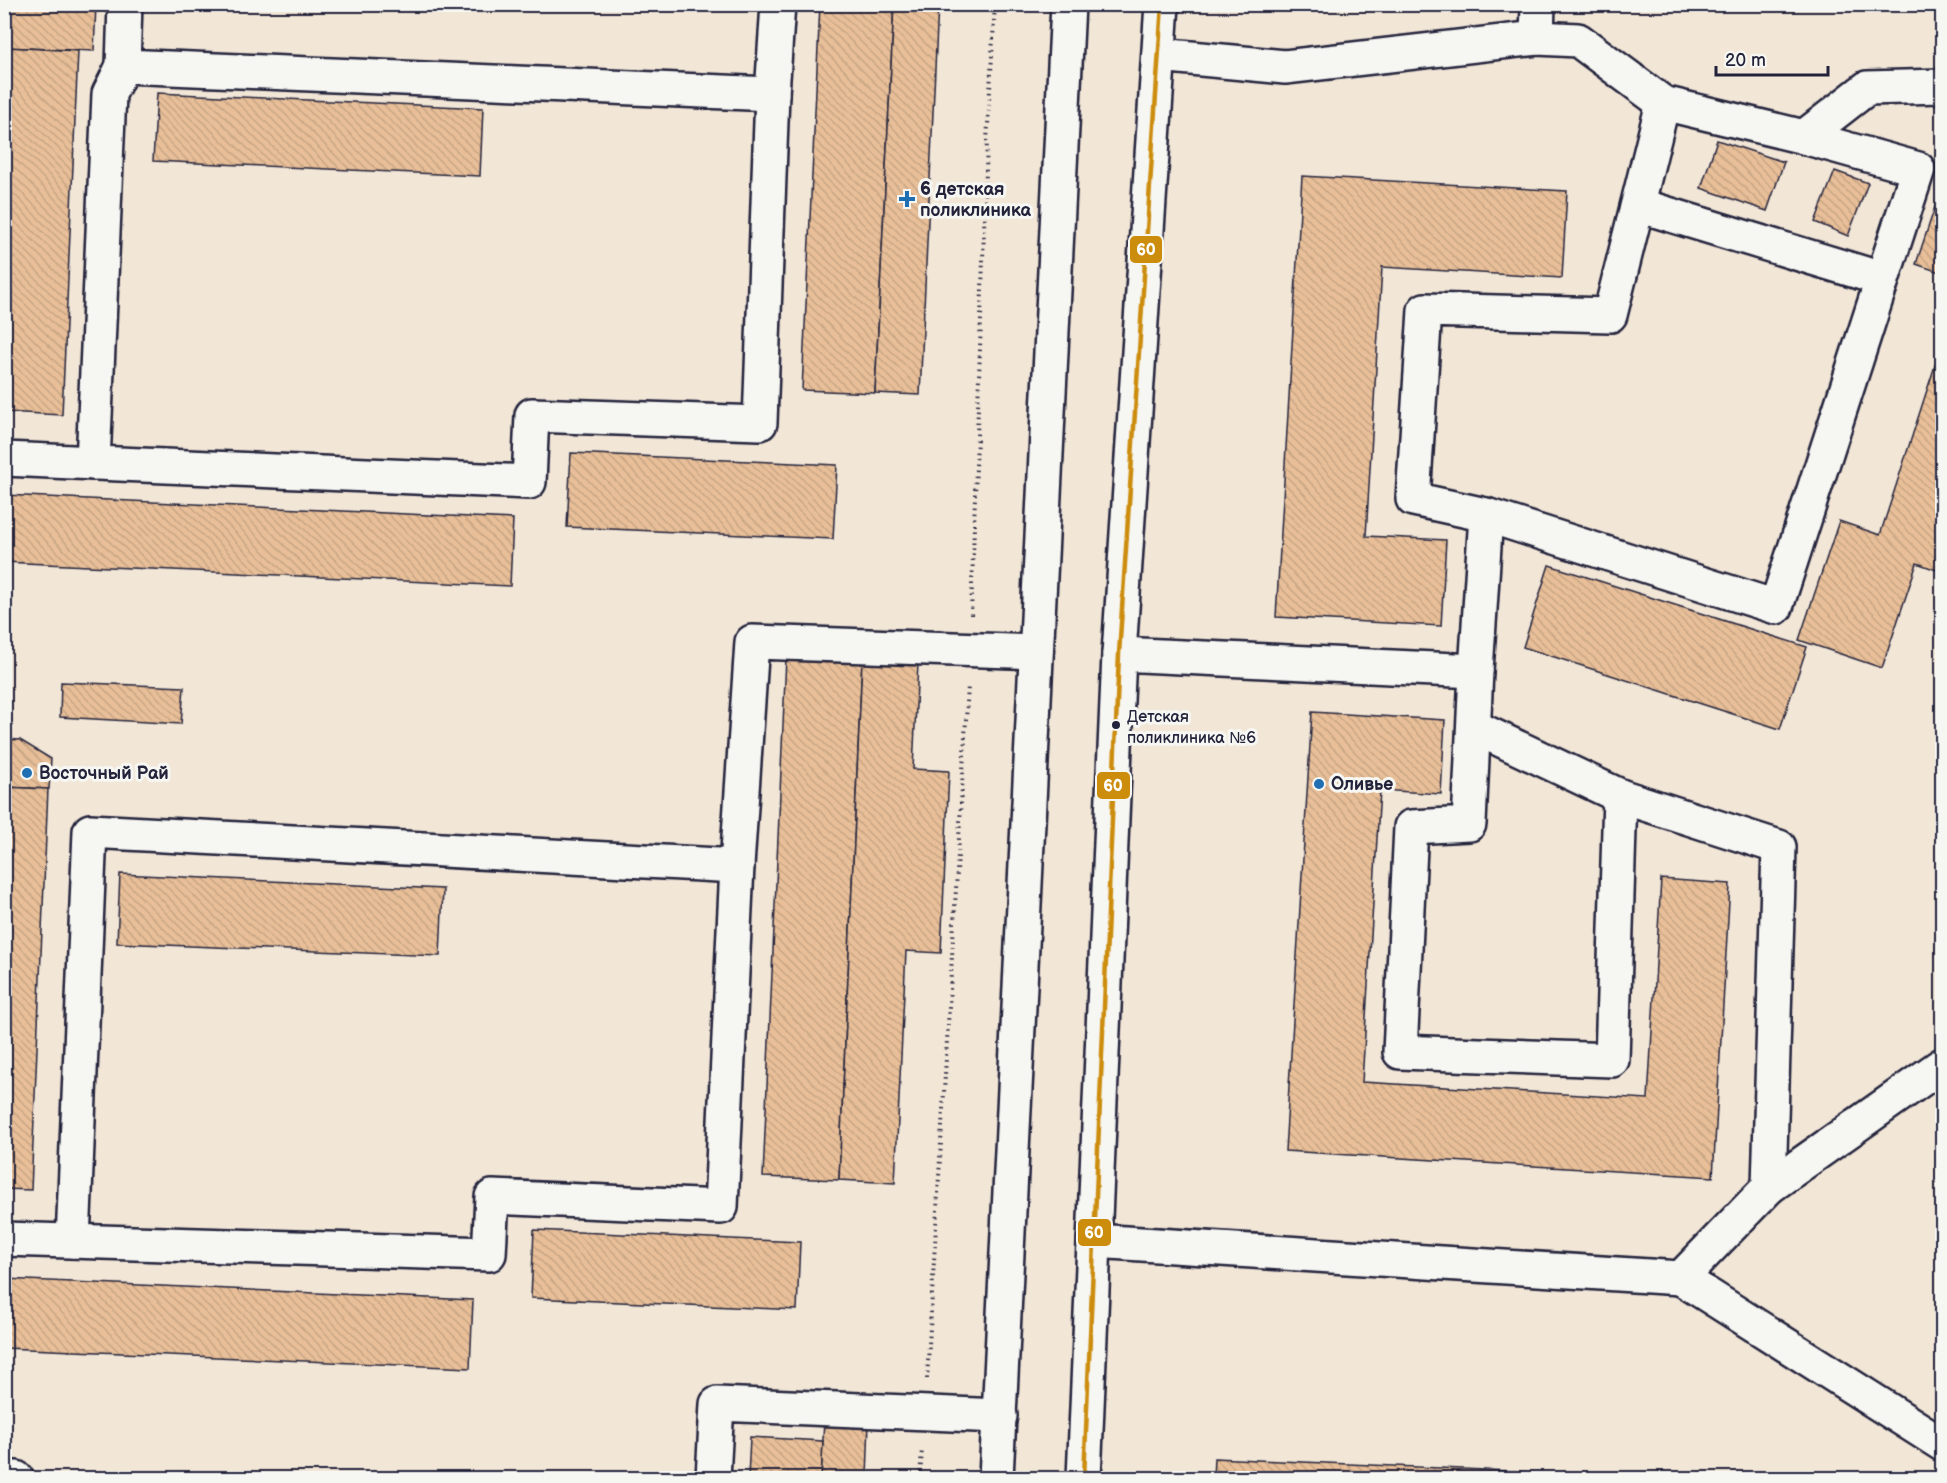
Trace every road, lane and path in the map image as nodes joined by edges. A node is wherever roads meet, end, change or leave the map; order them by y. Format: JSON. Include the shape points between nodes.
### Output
{"nodes":[{"id":1,"x":125,"y":4,"type":"edge"},
{"id":2,"x":778,"y":4,"type":"edge"},
{"id":3,"x":995,"y":4,"type":"edge"},
{"id":4,"x":1068,"y":4,"type":"edge"},
{"id":5,"x":1162,"y":4,"type":"edge"},
{"id":6,"x":1538,"y":4,"type":"edge"},
{"id":7,"x":1537,"y":38,"type":"junction"},
{"id":8,"x":1159,"y":55,"type":"junction"},
{"id":9,"x":123,"y":66,"type":"junction"},
{"id":10,"x":1942,"y":86,"type":"edge"},
{"id":11,"x":772,"y":94,"type":"junction"},
{"id":12,"x":1663,"y":103,"type":"junction"},
{"id":13,"x":1804,"y":138,"type":"junction"},
{"id":14,"x":1638,"y":205,"type":"junction"},
{"id":15,"x":1882,"y":279,"type":"junction"},
{"id":16,"x":4,"y":459,"type":"edge"},
{"id":17,"x":93,"y":463,"type":"junction"},
{"id":18,"x":1486,"y":515,"type":"junction"},
{"id":19,"x":970,"y":650,"type":"junction"},
{"id":20,"x":1036,"y":652,"type":"junction"},
{"id":21,"x":1119,"y":654,"type":"junction"},
{"id":22,"x":1476,"y":671,"type":"junction"},
{"id":23,"x":1474,"y":727,"type":"junction"},
{"id":24,"x":1620,"y":796,"type":"junction"},
{"id":25,"x":737,"y":866,"type":"junction"},
{"id":26,"x":1942,"y":1065,"type":"edge"},
{"id":27,"x":1769,"y":1187,"type":"junction"},
{"id":28,"x":4,"y":1239,"type":"edge"},
{"id":29,"x":73,"y":1241,"type":"junction"},
{"id":30,"x":1094,"y":1241,"type":"junction"},
{"id":31,"x":1681,"y":1278,"type":"junction"},
{"id":32,"x":924,"y":1413,"type":"junction"},
{"id":33,"x":1000,"y":1416,"type":"junction"},
{"id":34,"x":1942,"y":1444,"type":"edge"},
{"id":35,"x":4,"y":1478,"type":"edge"},
{"id":36,"x":16,"y":1479,"type":"edge"},
{"id":37,"x":713,"y":1479,"type":"edge"},
{"id":38,"x":920,"y":1479,"type":"edge"},
{"id":39,"x":996,"y":1479,"type":"edge"},
{"id":40,"x":1084,"y":1479,"type":"edge"}],
"edges":[{"from":1,"to":9,"type":"street"},
{"from":2,"to":11,"type":"street"},
{"from":3,"to":19,"type":"path"},
{"from":4,"to":20,"type":"street"},
{"from":5,"to":8,"type":"street"},
{"from":6,"to":7,"type":"street"},
{"from":7,"to":8,"type":"street","via":[[1285,67]]},
{"from":7,"to":12,"type":"street","via":[[1578,40]]},
{"from":8,"to":21,"type":"street"},
{"from":9,"to":11,"type":"street"},
{"from":9,"to":17,"type":"street","via":[[109,94]]},
{"from":10,"to":13,"type":"street","via":[[1866,88]]},
{"from":11,"to":17,"type":"street","via":[[760,423],[532,415],[529,482]]},
{"from":12,"to":13,"type":"street"},
{"from":12,"to":14,"type":"street"},
{"from":13,"to":15,"type":"street","via":[[1918,169]]},
{"from":14,"to":15,"type":"street"},
{"from":14,"to":18,"type":"street","via":[[1610,315],[1425,309],[1413,499]]},
{"from":15,"to":18,"type":"street","via":[[1776,607]]},
{"from":16,"to":17,"type":"street"},
{"from":18,"to":22,"type":"street"},
{"from":19,"to":20,"type":"street"},
{"from":19,"to":25,"type":"street","via":[[752,642]]},
{"from":19,"to":32,"type":"path"},
{"from":20,"to":33,"type":"street"},
{"from":21,"to":22,"type":"street"},
{"from":21,"to":30,"type":"street"},
{"from":22,"to":23,"type":"street"},
{"from":23,"to":24,"type":"street"},
{"from":23,"to":24,"type":"street","via":[[1470,824],[1411,827],[1400,1052],[1612,1060]]},
{"from":24,"to":27,"type":"street","via":[[1779,847]]},
{"from":25,"to":29,"type":"street","via":[[721,1207],[492,1197],[489,1254]]},
{"from":25,"to":29,"type":"street","via":[[90,831]]},
{"from":26,"to":27,"type":"street"},
{"from":27,"to":31,"type":"street"},
{"from":28,"to":29,"type":"street"},
{"from":30,"to":31,"type":"street"},
{"from":30,"to":40,"type":"street"},
{"from":31,"to":34,"type":"street"},
{"from":32,"to":33,"type":"street"},
{"from":32,"to":37,"type":"street","via":[[717,1404]]},
{"from":32,"to":38,"type":"path"},
{"from":33,"to":39,"type":"street"},
{"from":35,"to":36,"type":"street"}]}
